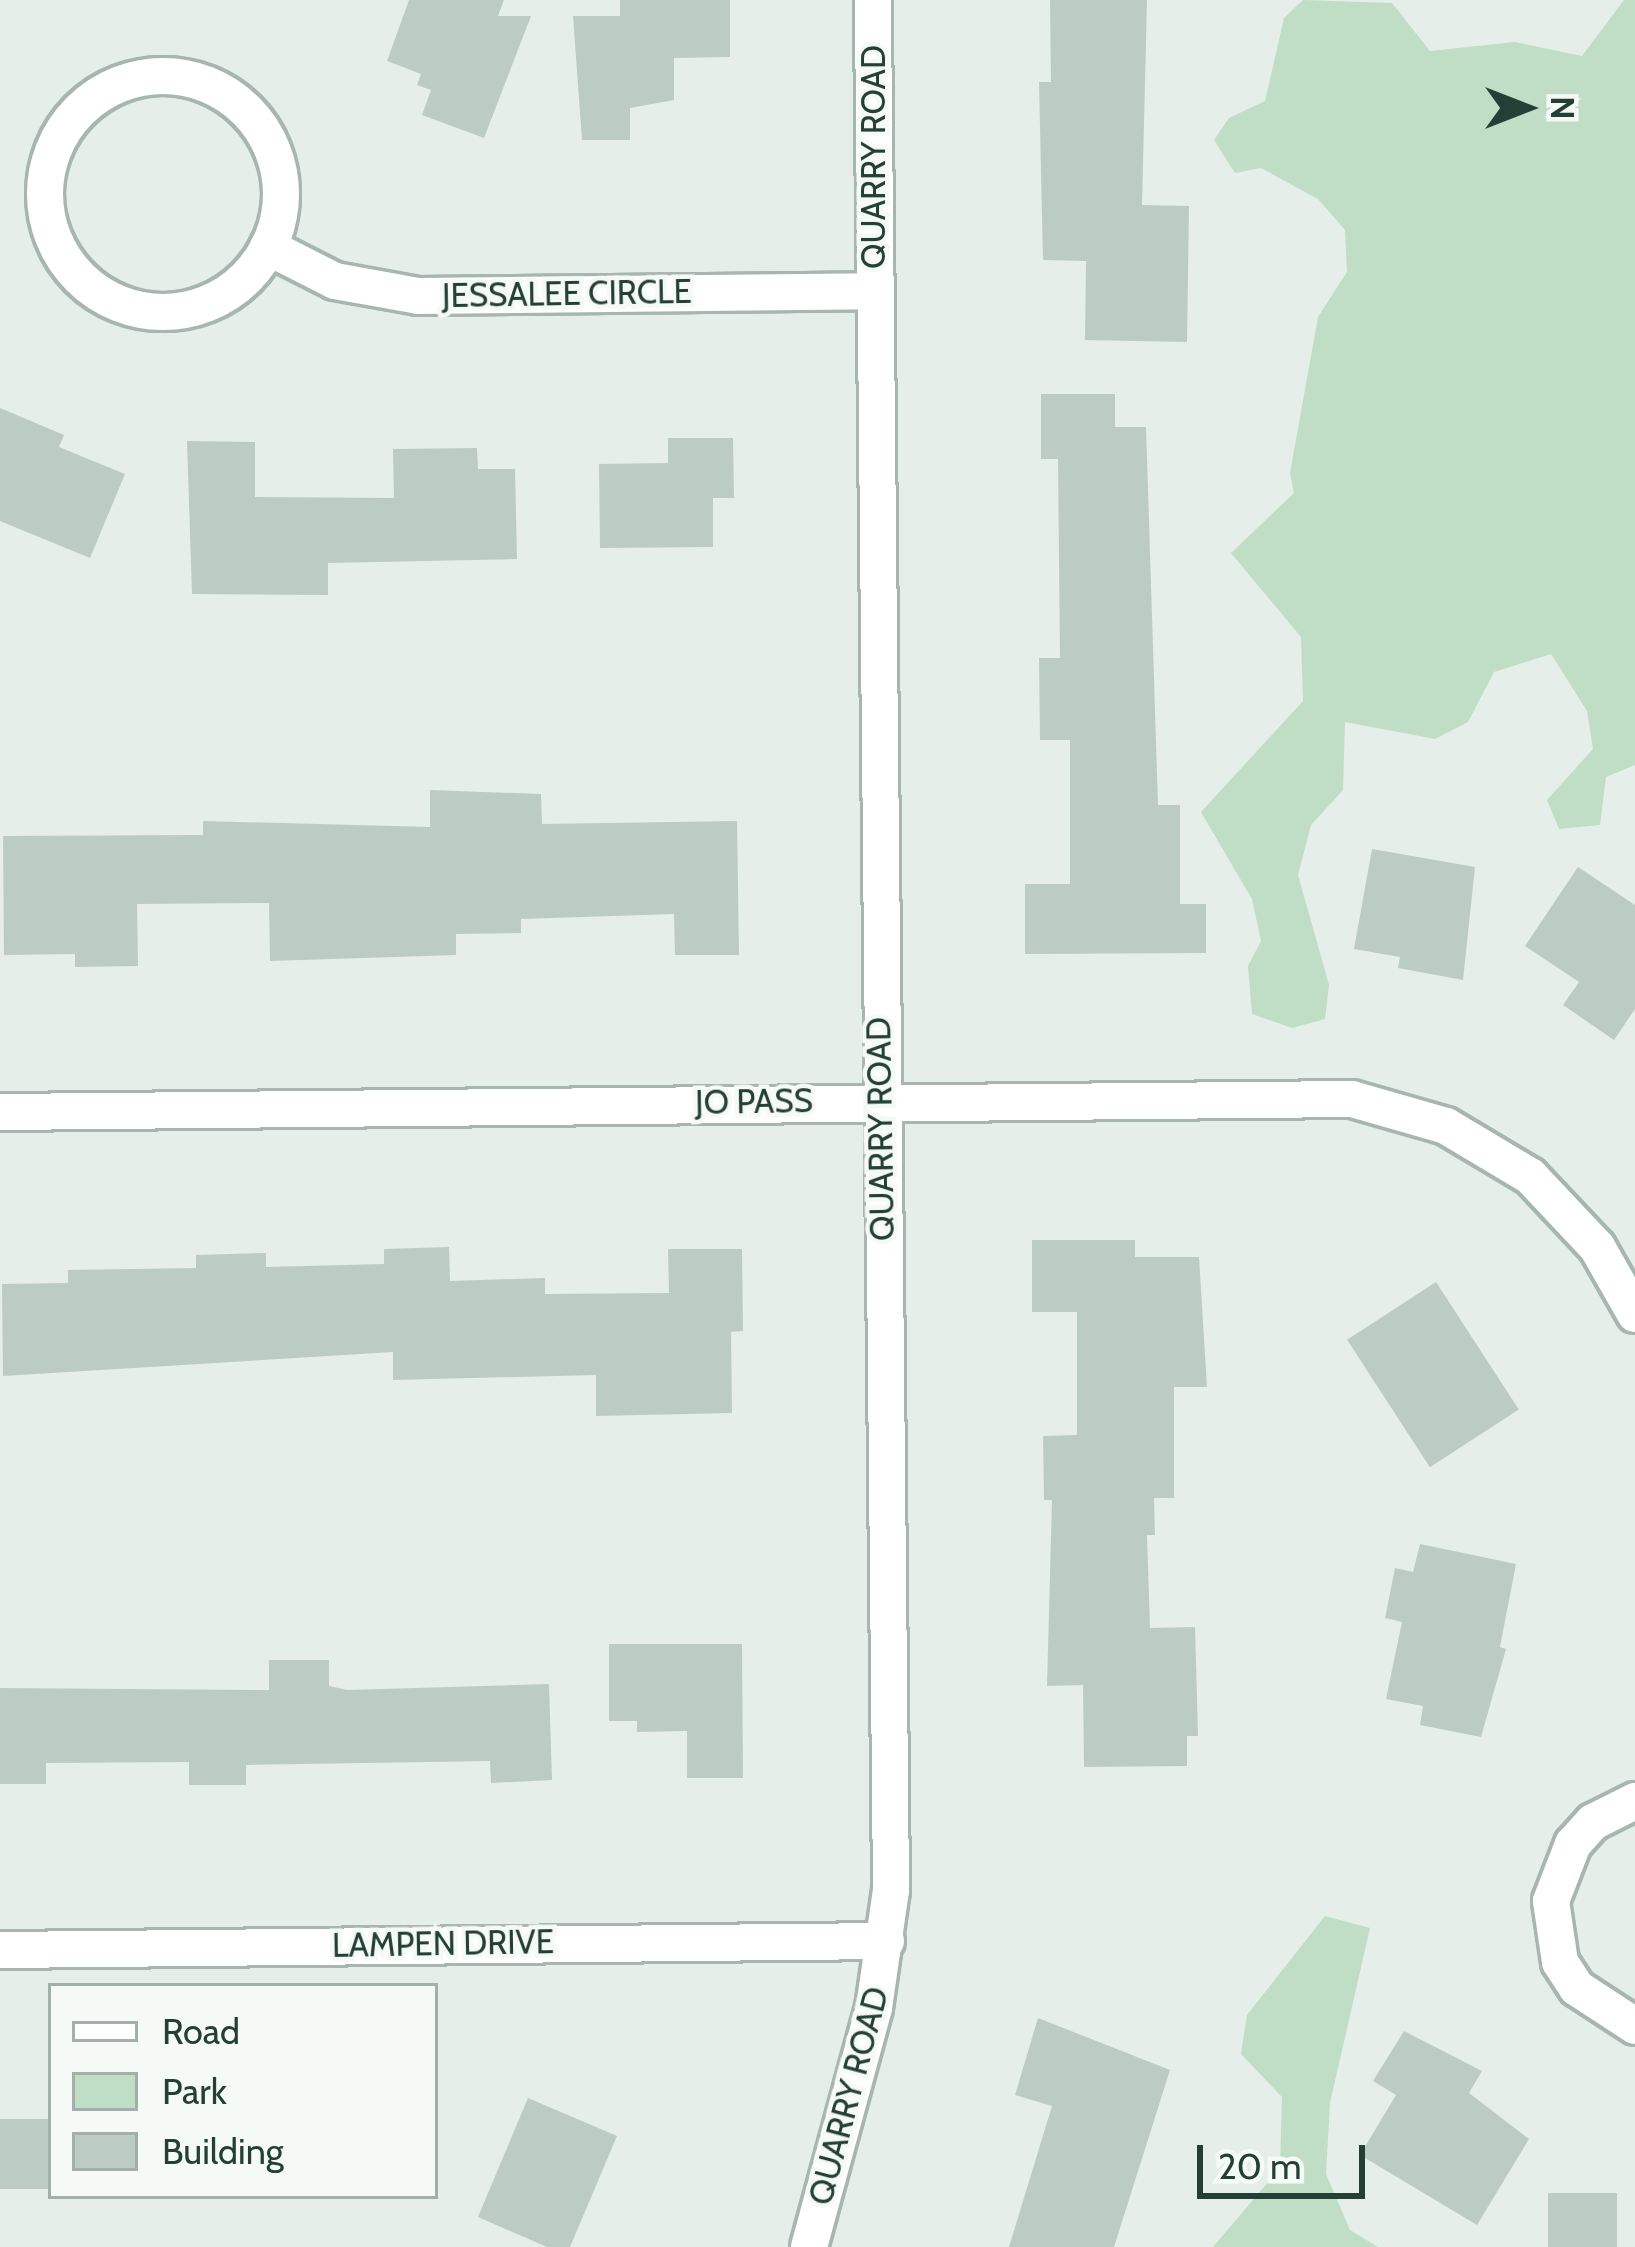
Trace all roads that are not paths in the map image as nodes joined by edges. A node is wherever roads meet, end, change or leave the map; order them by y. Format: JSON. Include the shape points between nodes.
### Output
{"nodes":[{"id":1,"x":873,"y":0,"type":"edge"},
{"id":2,"x":268,"y":248,"type":"junction"},
{"id":3,"x":875,"y":291,"type":"junction"},
{"id":4,"x":880,"y":1100,"type":"junction"},
{"id":5,"x":0,"y":1112,"type":"edge"},
{"id":6,"x":1635,"y":1314,"type":"edge"},
{"id":7,"x":1635,"y":1801,"type":"edge"},
{"id":8,"x":886,"y":1941,"type":"junction"},
{"id":9,"x":0,"y":1950,"type":"edge"},
{"id":10,"x":1635,"y":2026,"type":"edge"},
{"id":11,"x":809,"y":2247,"type":"edge"}],
"edges":[{"from":1,"to":3,"type":"street","name":"QUARRY ROAD"},
{"from":2,"to":2,"type":"street","via":[[280,215],[273,148],[231,96],[201,81],[134,78],[90,101],[57,140],[45,206],[53,238],[70,268],[125,307],[192,309],[236,286]]},
{"from":2,"to":3,"type":"street","name":"JESSALEE CIRCLE","via":[[335,281],[418,296]]},
{"from":3,"to":4,"type":"street","name":"QUARRY ROAD"},
{"from":4,"to":5,"type":"street","name":"JO PASS"},
{"from":4,"to":6,"type":"street","name":"JO PASS","via":[[1303,1095],[1399,1109],[1446,1126],[1530,1177],[1597,1247]]},
{"from":4,"to":8,"type":"street","name":"QUARRY ROAD"},
{"from":7,"to":10,"type":"street","via":[[1593,1822],[1573,1844],[1551,1901],[1560,1962],[1577,1988]]},
{"from":8,"to":9,"type":"street","name":"LAMPEN DRIVE"},
{"from":8,"to":11,"type":"street","name":"QUARRY ROAD"}]}
